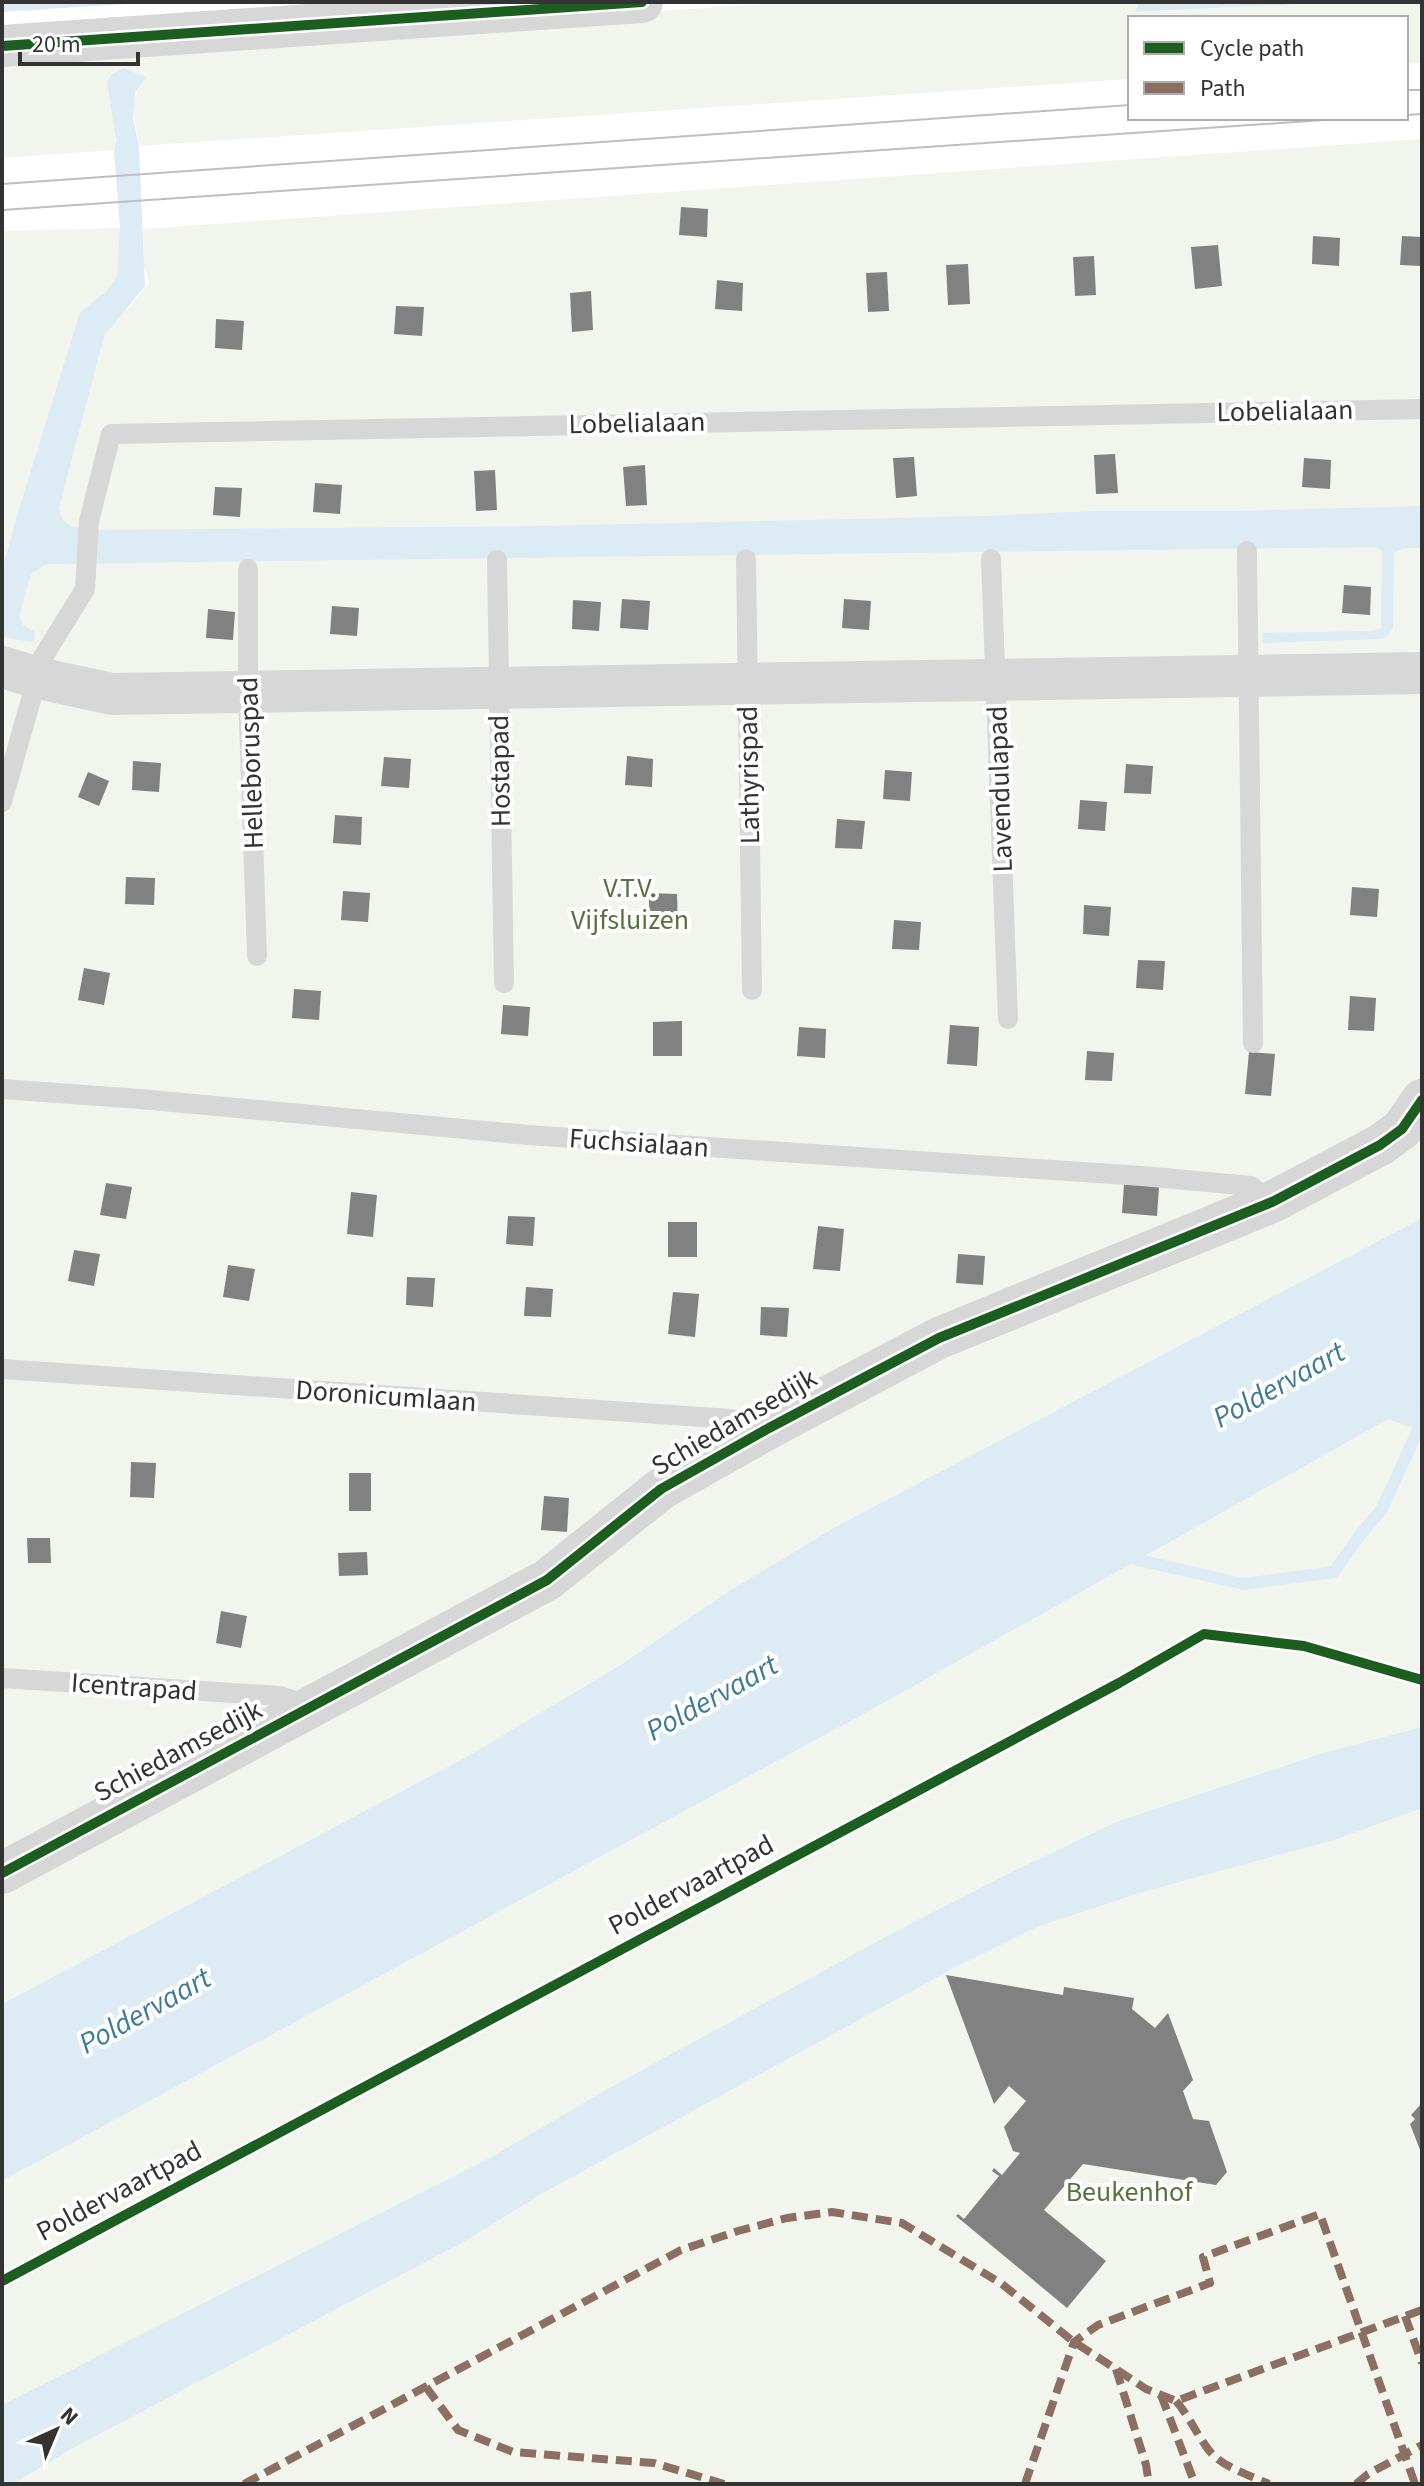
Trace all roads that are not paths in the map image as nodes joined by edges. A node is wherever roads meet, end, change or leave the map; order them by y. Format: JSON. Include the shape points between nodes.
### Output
{"nodes":[{"id":1,"x":642,"y":2,"type":"edge"},
{"id":2,"x":2,"y":46,"type":"edge"},
{"id":3,"x":1422,"y":409,"type":"edge"},
{"id":4,"x":1247,"y":551,"type":"dead end"},
{"id":5,"x":746,"y":559,"type":"dead end"},
{"id":6,"x":991,"y":559,"type":"dead end"},
{"id":7,"x":497,"y":560,"type":"dead end"},
{"id":8,"x":248,"y":569,"type":"dead end"},
{"id":9,"x":20,"y":672,"type":"edge"},
{"id":10,"x":1422,"y":673,"type":"edge"},
{"id":11,"x":1247,"y":676,"type":"junction"},
{"id":12,"x":996,"y":679,"type":"junction"},
{"id":13,"x":748,"y":684,"type":"junction"},
{"id":14,"x":499,"y":687,"type":"junction"},
{"id":15,"x":248,"y":692,"type":"junction"},
{"id":16,"x":2,"y":802,"type":"edge"},
{"id":17,"x":257,"y":956,"type":"dead end"},
{"id":18,"x":504,"y":983,"type":"dead end"},
{"id":19,"x":752,"y":990,"type":"dead end"},
{"id":20,"x":1008,"y":1019,"type":"dead end"},
{"id":21,"x":1253,"y":1043,"type":"dead end"},
{"id":22,"x":2,"y":1089,"type":"edge"},
{"id":23,"x":1422,"y":1100,"type":"edge"},
{"id":24,"x":1272,"y":1202,"type":"junction"},
{"id":25,"x":2,"y":1369,"type":"edge"},
{"id":26,"x":769,"y":1428,"type":"junction"},
{"id":27,"x":2,"y":1678,"type":"edge"},
{"id":28,"x":312,"y":1706,"type":"junction"},
{"id":29,"x":2,"y":1873,"type":"edge"}],
"edges":[{"from":1,"to":2,"type":"street"},
{"from":3,"to":9,"type":"lane","name":"Lobelialaan","via":[[111,434],[89,521],[85,589],[43,657]]},
{"from":4,"to":11,"type":"lane"},
{"from":5,"to":13,"type":"lane","name":"Lathyrispad"},
{"from":6,"to":12,"type":"lane","name":"Lavendulapad"},
{"from":7,"to":14,"type":"lane","name":"Hostapad"},
{"from":8,"to":15,"type":"lane","name":"Helleboruspad"},
{"from":9,"to":15,"type":"street","via":[[112,694]]},
{"from":9,"to":16,"type":"lane","name":"Lobelialaan"},
{"from":10,"to":11,"type":"street"},
{"from":11,"to":12,"type":"street"},
{"from":11,"to":21,"type":"lane"},
{"from":12,"to":13,"type":"street"},
{"from":12,"to":20,"type":"lane","name":"Lavendulapad"},
{"from":13,"to":14,"type":"street"},
{"from":13,"to":19,"type":"lane","name":"Lathyrispad"},
{"from":14,"to":15,"type":"street"},
{"from":14,"to":18,"type":"lane","name":"Hostapad"},
{"from":15,"to":17,"type":"lane","name":"Helleboruspad"},
{"from":22,"to":24,"type":"lane","name":"Fuchsialaan","via":[[528,1135],[1142,1176],[1251,1186]]},
{"from":23,"to":24,"type":"street","name":"Schiedamsedijk","via":[[1402,1129],[1380,1145]]},
{"from":24,"to":26,"type":"street","name":"Schiedamsedijk","via":[[939,1338]]},
{"from":25,"to":26,"type":"lane","name":"Doronicumlaan","via":[[731,1419]]},
{"from":26,"to":28,"type":"street","name":"Schiedamsedijk","via":[[661,1489],[547,1580]]},
{"from":27,"to":28,"type":"lane","name":"Icentrapad","via":[[280,1696]]},
{"from":28,"to":29,"type":"street","name":"Schiedamsedijk"}]}
